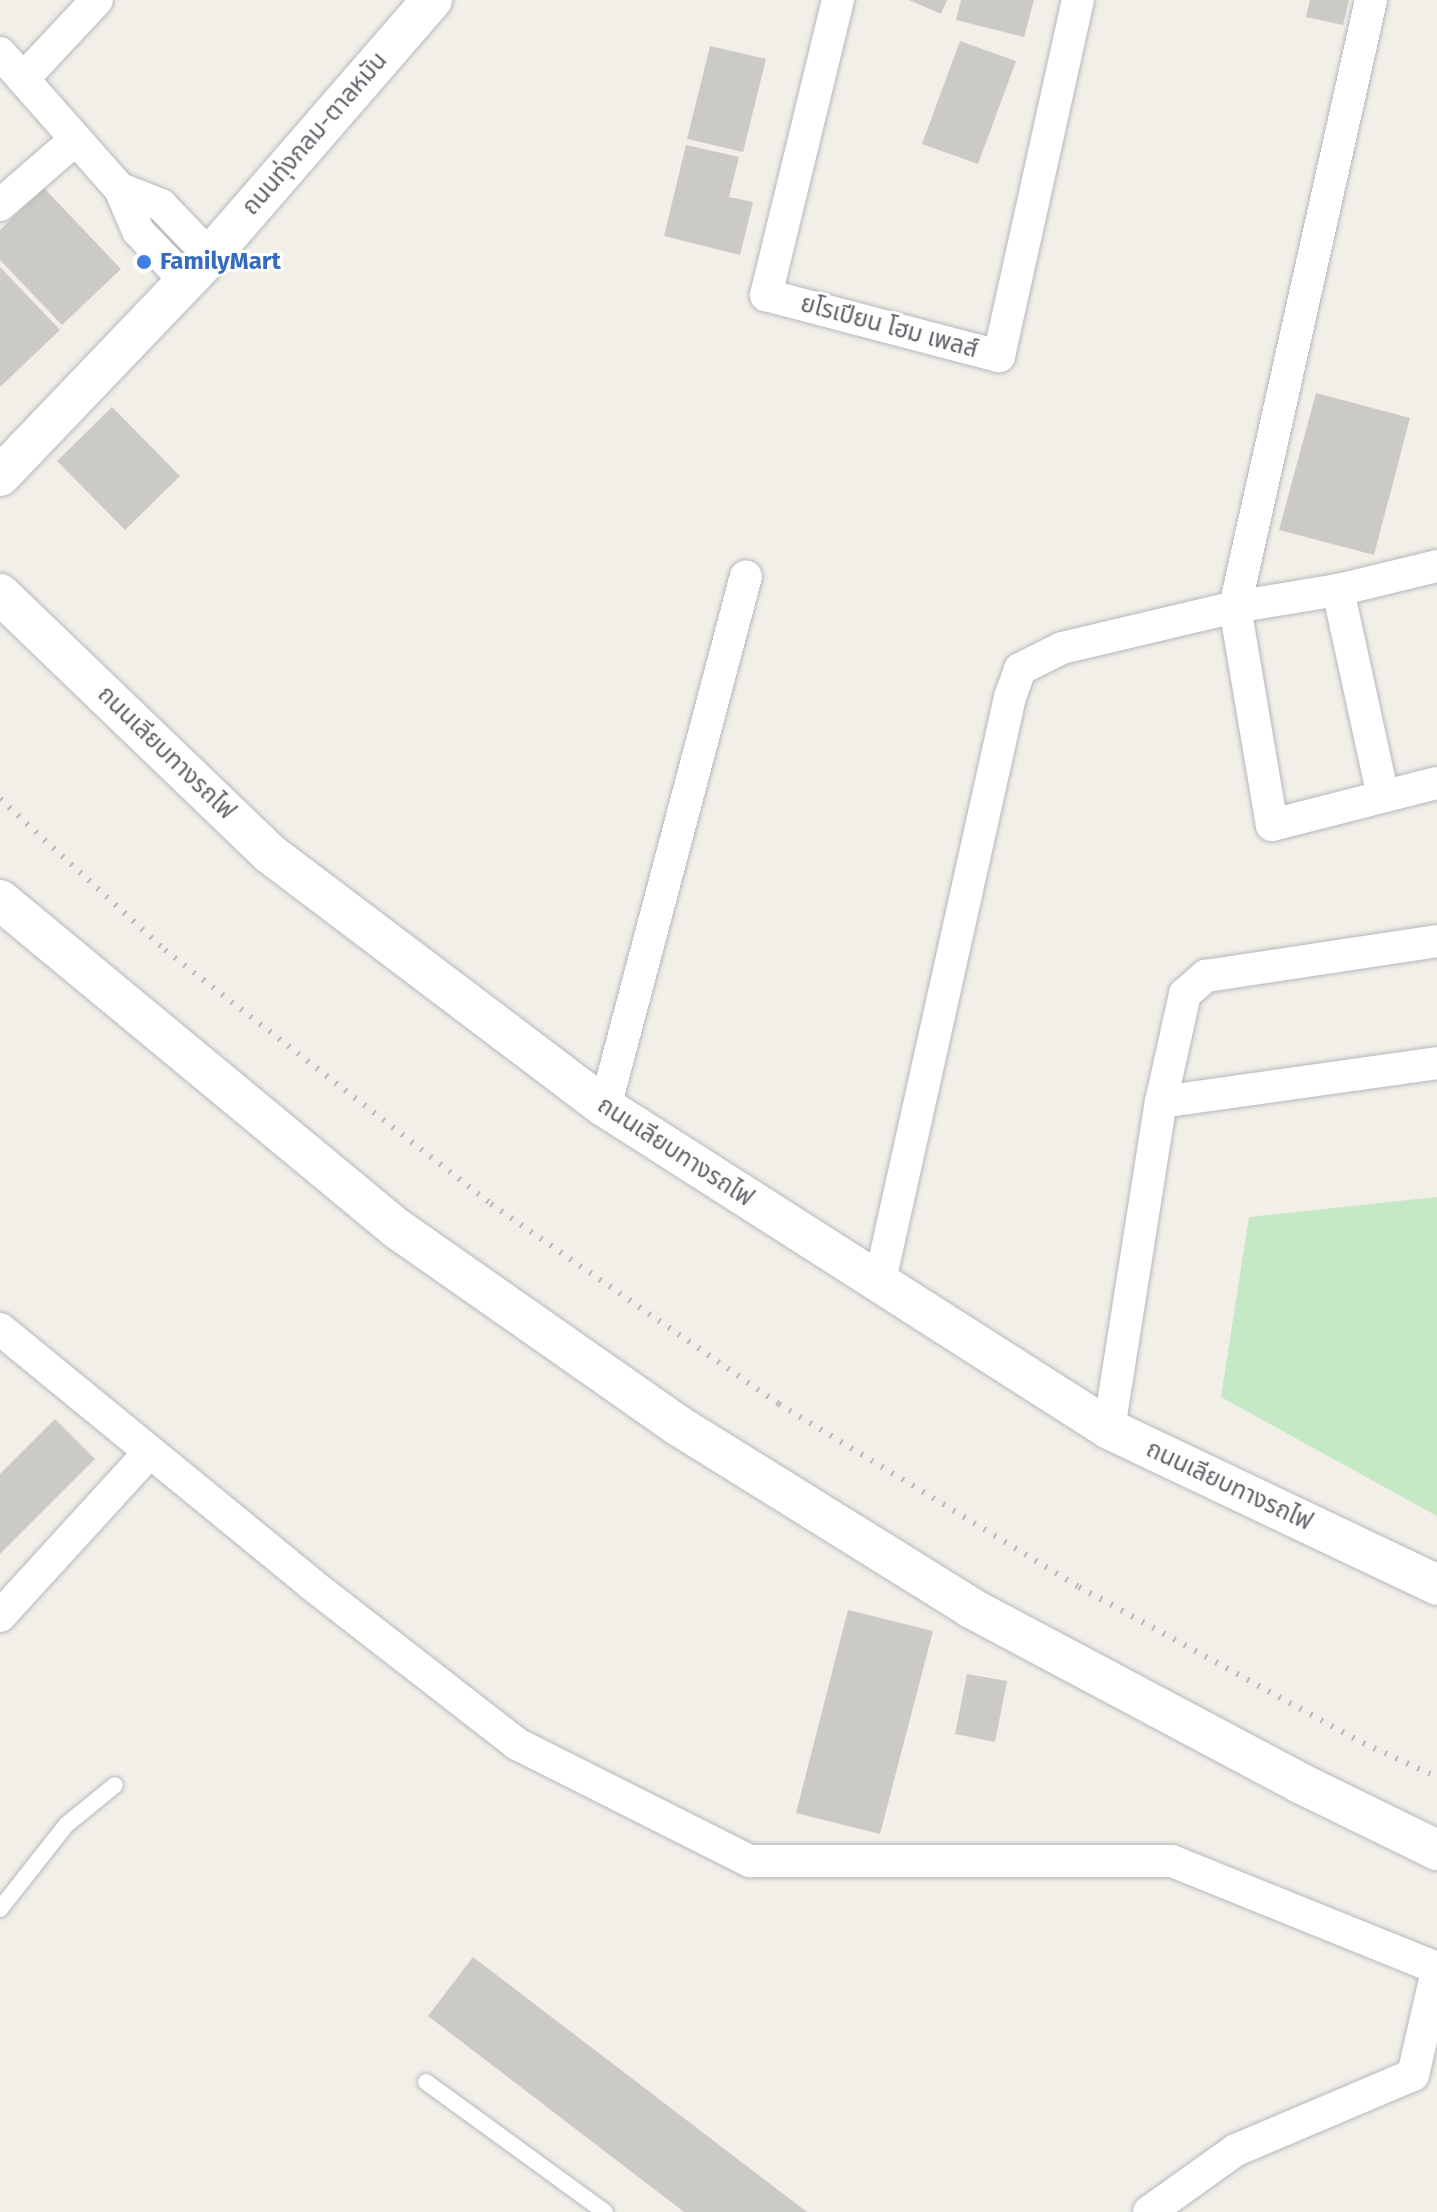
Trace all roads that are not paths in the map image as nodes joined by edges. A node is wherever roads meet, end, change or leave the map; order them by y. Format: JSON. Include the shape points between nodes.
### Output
{"nodes":[{"id":1,"x":97,"y":0,"type":"edge"},
{"id":2,"x":432,"y":0,"type":"edge"},
{"id":3,"x":838,"y":0,"type":"edge"},
{"id":4,"x":1078,"y":0,"type":"edge"},
{"id":5,"x":1371,"y":0,"type":"edge"},
{"id":6,"x":0,"y":53,"type":"edge"},
{"id":7,"x":23,"y":79,"type":"junction"},
{"id":8,"x":75,"y":140,"type":"junction"},
{"id":9,"x":0,"y":205,"type":"edge"},
{"id":10,"x":198,"y":268,"type":"junction"},
{"id":11,"x":0,"y":476,"type":"edge"},
{"id":12,"x":1436,"y":570,"type":"edge"},
{"id":13,"x":746,"y":576,"type":"dead end"},
{"id":14,"x":1338,"y":590,"type":"junction"},
{"id":15,"x":0,"y":594,"type":"edge"},
{"id":16,"x":1235,"y":607,"type":"junction"},
{"id":17,"x":1437,"y":783,"type":"edge"},
{"id":18,"x":1383,"y":796,"type":"junction"},
{"id":19,"x":0,"y":900,"type":"edge"},
{"id":20,"x":1437,"y":941,"type":"edge"},
{"id":21,"x":1437,"y":1063,"type":"edge"},
{"id":22,"x":1161,"y":1102,"type":"junction"},
{"id":23,"x":605,"y":1107,"type":"junction"},
{"id":24,"x":879,"y":1285,"type":"junction"},
{"id":25,"x":0,"y":1329,"type":"edge"},
{"id":26,"x":1109,"y":1429,"type":"junction"},
{"id":27,"x":150,"y":1452,"type":"junction"},
{"id":28,"x":1437,"y":1585,"type":"edge"},
{"id":29,"x":0,"y":1616,"type":"edge"},
{"id":30,"x":115,"y":1785,"type":"dead end"},
{"id":31,"x":1437,"y":1850,"type":"edge"},
{"id":32,"x":0,"y":1909,"type":"edge"},
{"id":33,"x":1437,"y":1970,"type":"edge"},
{"id":34,"x":426,"y":2082,"type":"dead end"},
{"id":35,"x":605,"y":2212,"type":"edge"},
{"id":36,"x":1149,"y":2212,"type":"edge"}],
"edges":[{"from":1,"to":7,"type":"street"},
{"from":2,"to":10,"type":"street","name":"ถนนทุ่งกลม-ตาลหมัน"},
{"from":3,"to":4,"type":"street","name":"ยโรเปียน โฮม เพลส์","via":[[766,295],[999,356]]},
{"from":5,"to":16,"type":"street"},
{"from":6,"to":7,"type":"street"},
{"from":7,"to":8,"type":"street"},
{"from":8,"to":9,"type":"street"},
{"from":8,"to":10,"type":"street","via":[[120,189],[161,205]]},
{"from":10,"to":11,"type":"street","name":"ถนนทุ่งกลม-ตาลหมัน"},
{"from":12,"to":14,"type":"street"},
{"from":13,"to":23,"type":"street"},
{"from":14,"to":16,"type":"street"},
{"from":14,"to":18,"type":"street"},
{"from":15,"to":23,"type":"street","name":"ถนนเลียบทางรถไฟ","via":[[269,853]]},
{"from":16,"to":18,"type":"street","via":[[1272,825]]},
{"from":16,"to":24,"type":"street","via":[[1062,648],[1020,669]]},
{"from":17,"to":18,"type":"street"},
{"from":19,"to":31,"type":"street","via":[[396,1228],[679,1426],[971,1608]]},
{"from":20,"to":22,"type":"street","via":[[1206,976],[1194,983],[1181,1006]]},
{"from":21,"to":22,"type":"street"},
{"from":22,"to":26,"type":"street"},
{"from":23,"to":24,"type":"street","name":"ถนนเลียบทางรถไฟ"},
{"from":24,"to":26,"type":"street","name":"ถนนเลียบทางรถไฟ"},
{"from":25,"to":27,"type":"street"},
{"from":26,"to":28,"type":"street","name":"ถนนเลียบทางรถไฟ"},
{"from":27,"to":29,"type":"street"},
{"from":27,"to":33,"type":"street","via":[[517,1744],[750,1861],[1172,1861]]},
{"from":30,"to":32,"type":"lane","via":[[66,1825]]},
{"from":33,"to":36,"type":"street","via":[[1413,2075],[1236,2150]]},
{"from":34,"to":35,"type":"lane"}]}
